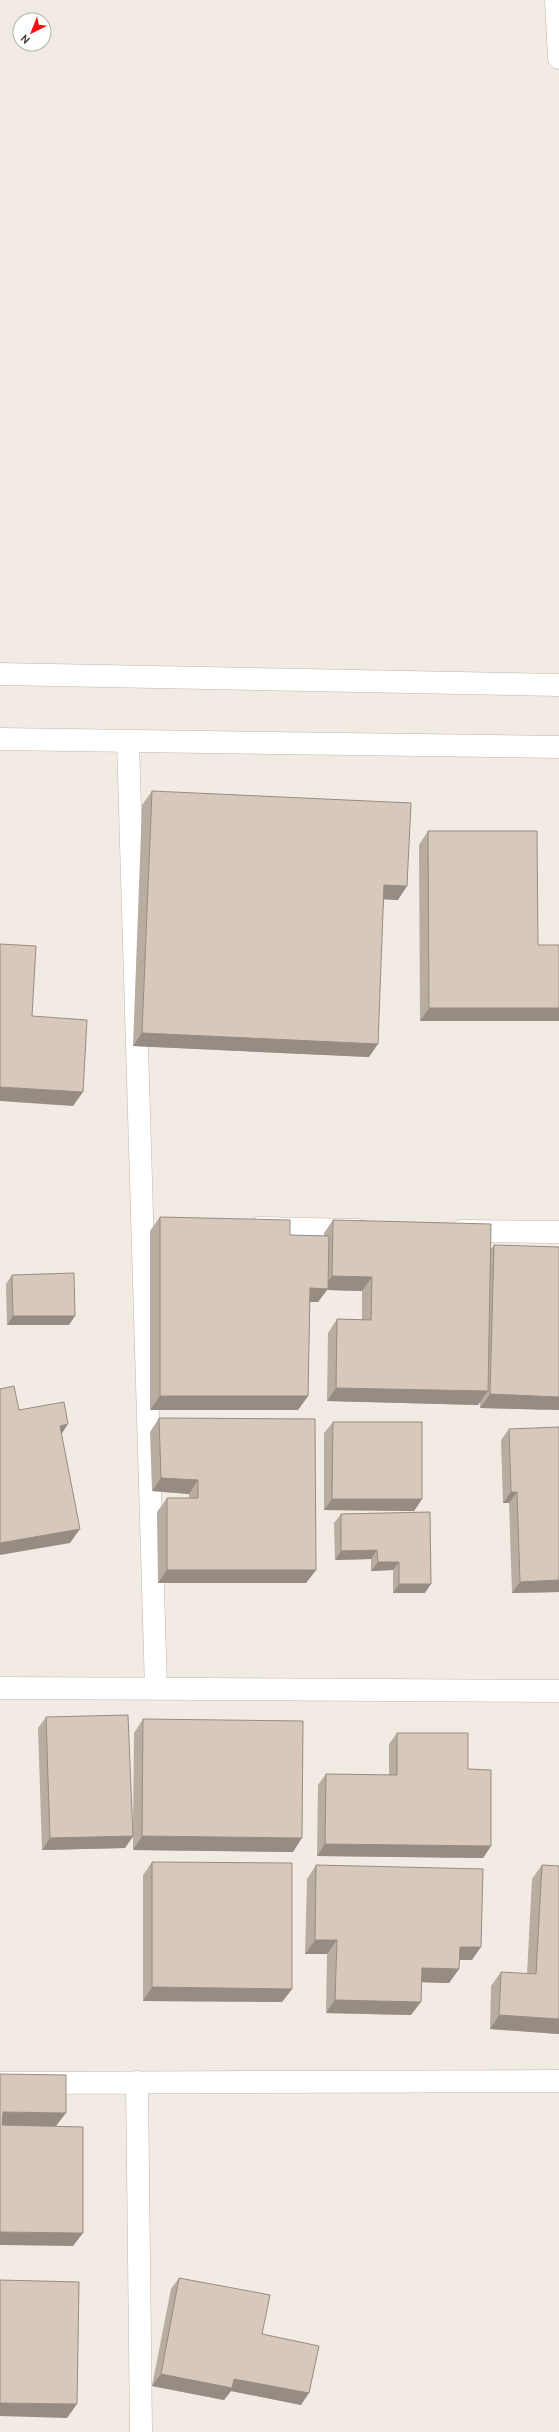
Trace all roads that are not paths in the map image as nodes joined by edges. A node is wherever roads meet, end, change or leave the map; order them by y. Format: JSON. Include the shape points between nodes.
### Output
{"nodes":[{"id":1,"x":556,"y":0,"type":"edge"},
{"id":2,"x":559,"y":58,"type":"edge"},
{"id":3,"x":0,"y":674,"type":"edge"},
{"id":4,"x":559,"y":685,"type":"edge"},
{"id":5,"x":0,"y":739,"type":"edge"},
{"id":6,"x":128,"y":741,"type":"junction"},
{"id":7,"x":559,"y":747,"type":"edge"},
{"id":8,"x":142,"y":1227,"type":"junction"},
{"id":9,"x":166,"y":1227,"type":"edge"},
{"id":10,"x":237,"y":1228,"type":"edge"},
{"id":11,"x":378,"y":1230,"type":"edge"},
{"id":12,"x":441,"y":1231,"type":"edge"},
{"id":13,"x":559,"y":1232,"type":"edge"},
{"id":14,"x":0,"y":1688,"type":"edge"},
{"id":15,"x":156,"y":1689,"type":"junction"},
{"id":16,"x":559,"y":1691,"type":"edge"},
{"id":17,"x":559,"y":2081,"type":"edge"},
{"id":18,"x":137,"y":2082,"type":"junction"},
{"id":19,"x":0,"y":2083,"type":"edge"},
{"id":20,"x":141,"y":2432,"type":"edge"}],
"edges":[{"from":1,"to":2,"type":"street"},
{"from":3,"to":4,"type":"street"},
{"from":5,"to":6,"type":"street"},
{"from":6,"to":7,"type":"street"},
{"from":6,"to":8,"type":"street"},
{"from":8,"to":9,"type":"street"},
{"from":8,"to":15,"type":"street"},
{"from":10,"to":11,"type":"street"},
{"from":12,"to":13,"type":"street"},
{"from":14,"to":15,"type":"street"},
{"from":15,"to":16,"type":"street"},
{"from":17,"to":18,"type":"street"},
{"from":18,"to":19,"type":"street"},
{"from":18,"to":20,"type":"street"}]}
